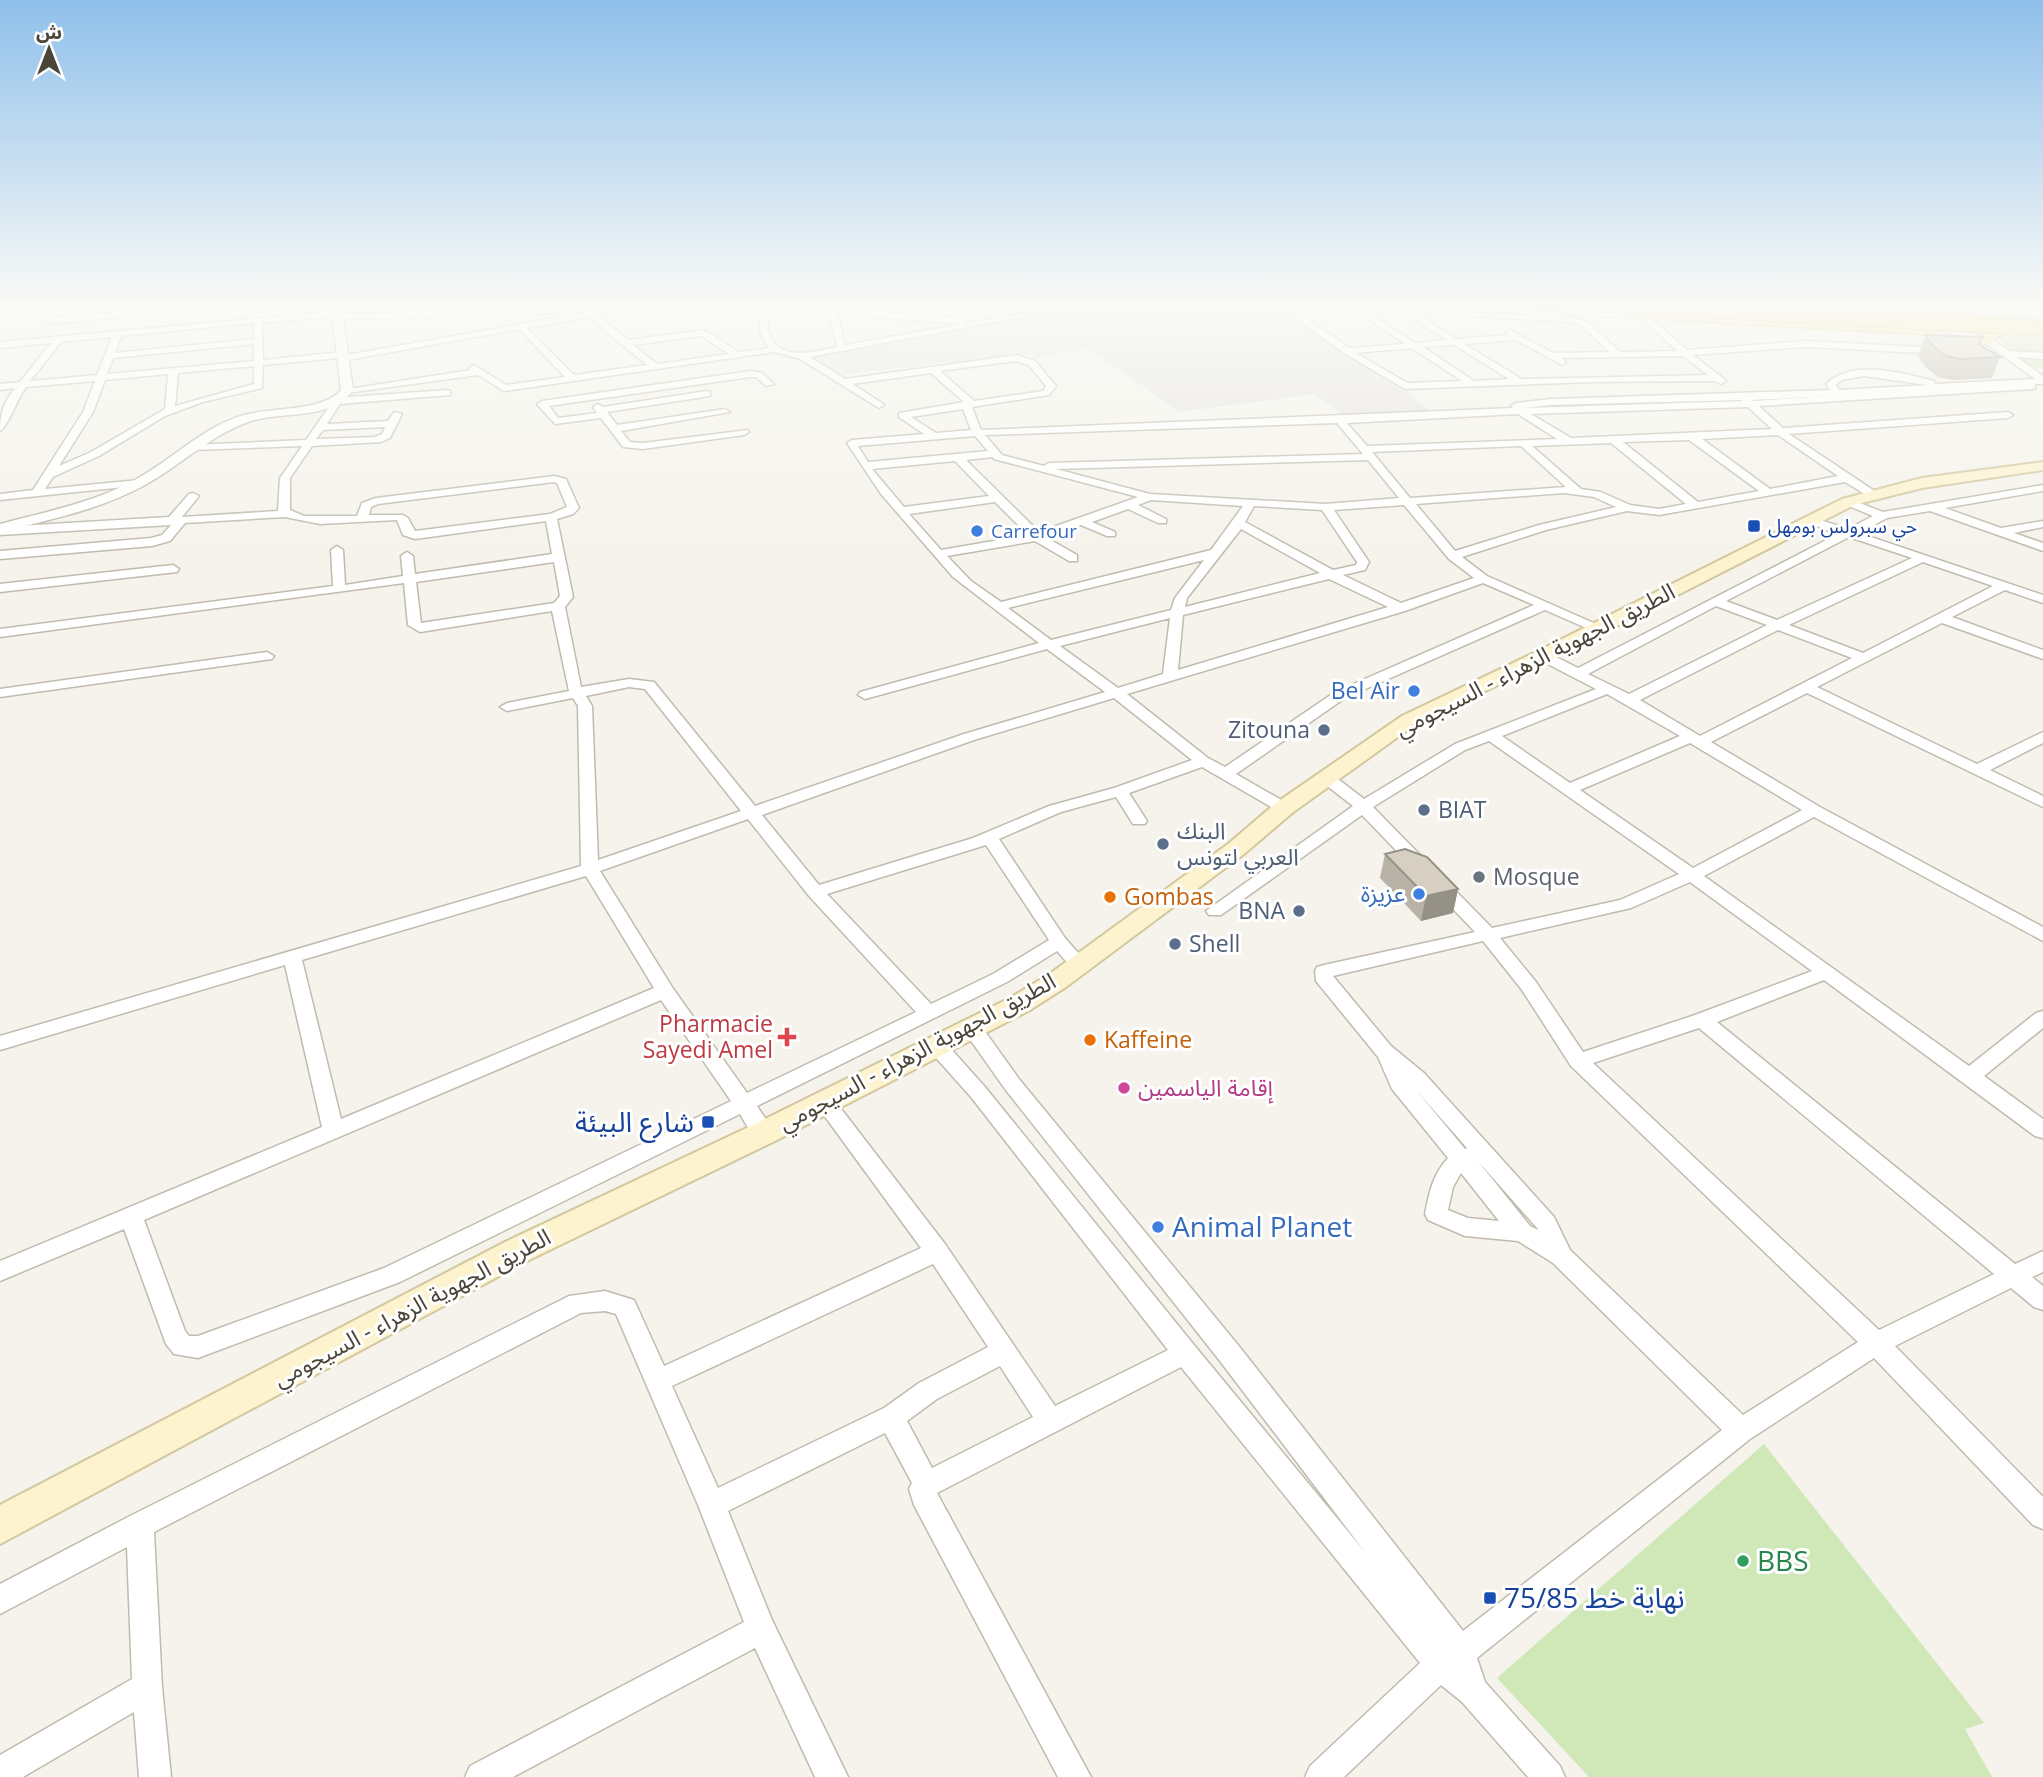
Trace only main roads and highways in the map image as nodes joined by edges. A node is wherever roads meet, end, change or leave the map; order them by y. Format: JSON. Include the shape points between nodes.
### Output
{"nodes":[{"id":1,"x":2043,"y":466,"type":"edge"},
{"id":2,"x":0,"y":1525,"type":"edge"}],
"edges":[{"from":1,"to":2,"type":"main road","name":"الطريق الجهوية الزهراء - السيجومي","via":[[1862,497],[1409,720],[1284,808],[1058,981],[764,1133],[517,1251]]}]}
